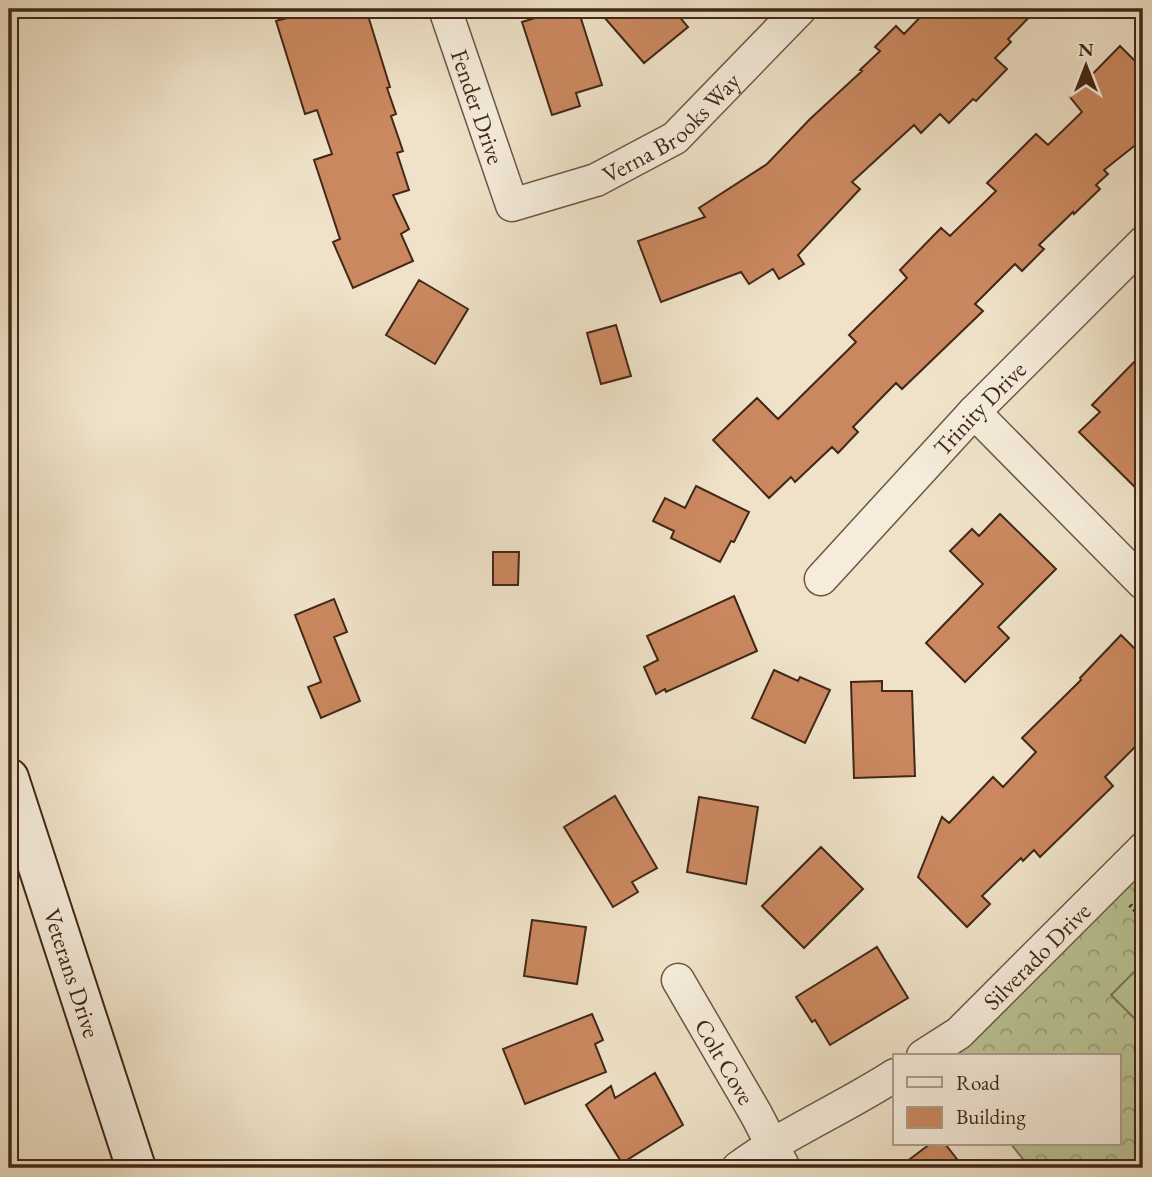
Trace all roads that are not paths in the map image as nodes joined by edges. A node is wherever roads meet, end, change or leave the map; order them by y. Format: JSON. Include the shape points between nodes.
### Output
{"nodes":[{"id":1,"x":444,"y":9,"type":"edge"},
{"id":2,"x":800,"y":9,"type":"edge"},
{"id":3,"x":512,"y":205,"type":"joint"},
{"id":4,"x":1143,"y":243,"type":"edge"},
{"id":5,"x":974,"y":412,"type":"junction"},
{"id":6,"x":821,"y":579,"type":"dead end"},
{"id":7,"x":1143,"y":583,"type":"edge"},
{"id":8,"x":9,"y":778,"type":"edge"},
{"id":9,"x":1143,"y":849,"type":"edge"},
{"id":10,"x":678,"y":980,"type":"dead end"},
{"id":11,"x":926,"y":1054,"type":"edge"},
{"id":12,"x":893,"y":1076,"type":"edge"},
{"id":13,"x":777,"y":1156,"type":"edge"},
{"id":14,"x":136,"y":1168,"type":"edge"},
{"id":15,"x":738,"y":1168,"type":"edge"}],
"edges":[{"from":1,"to":3,"type":"street","name":"Fender Drive"},
{"from":2,"to":3,"type":"street","name":"Verna Brooks Way","via":[[675,138],[596,180]]},
{"from":4,"to":5,"type":"street","name":"Trinity Drive"},
{"from":5,"to":6,"type":"street","name":"Trinity Drive"},
{"from":5,"to":7,"type":"street"},
{"from":8,"to":14,"type":"main road","name":"Veterans Drive"},
{"from":9,"to":11,"type":"street","name":"Silverado Drive","via":[[959,1033]]},
{"from":10,"to":13,"type":"street","name":"Colt Cove"},
{"from":12,"to":13,"type":"street"},
{"from":13,"to":15,"type":"street"}]}
